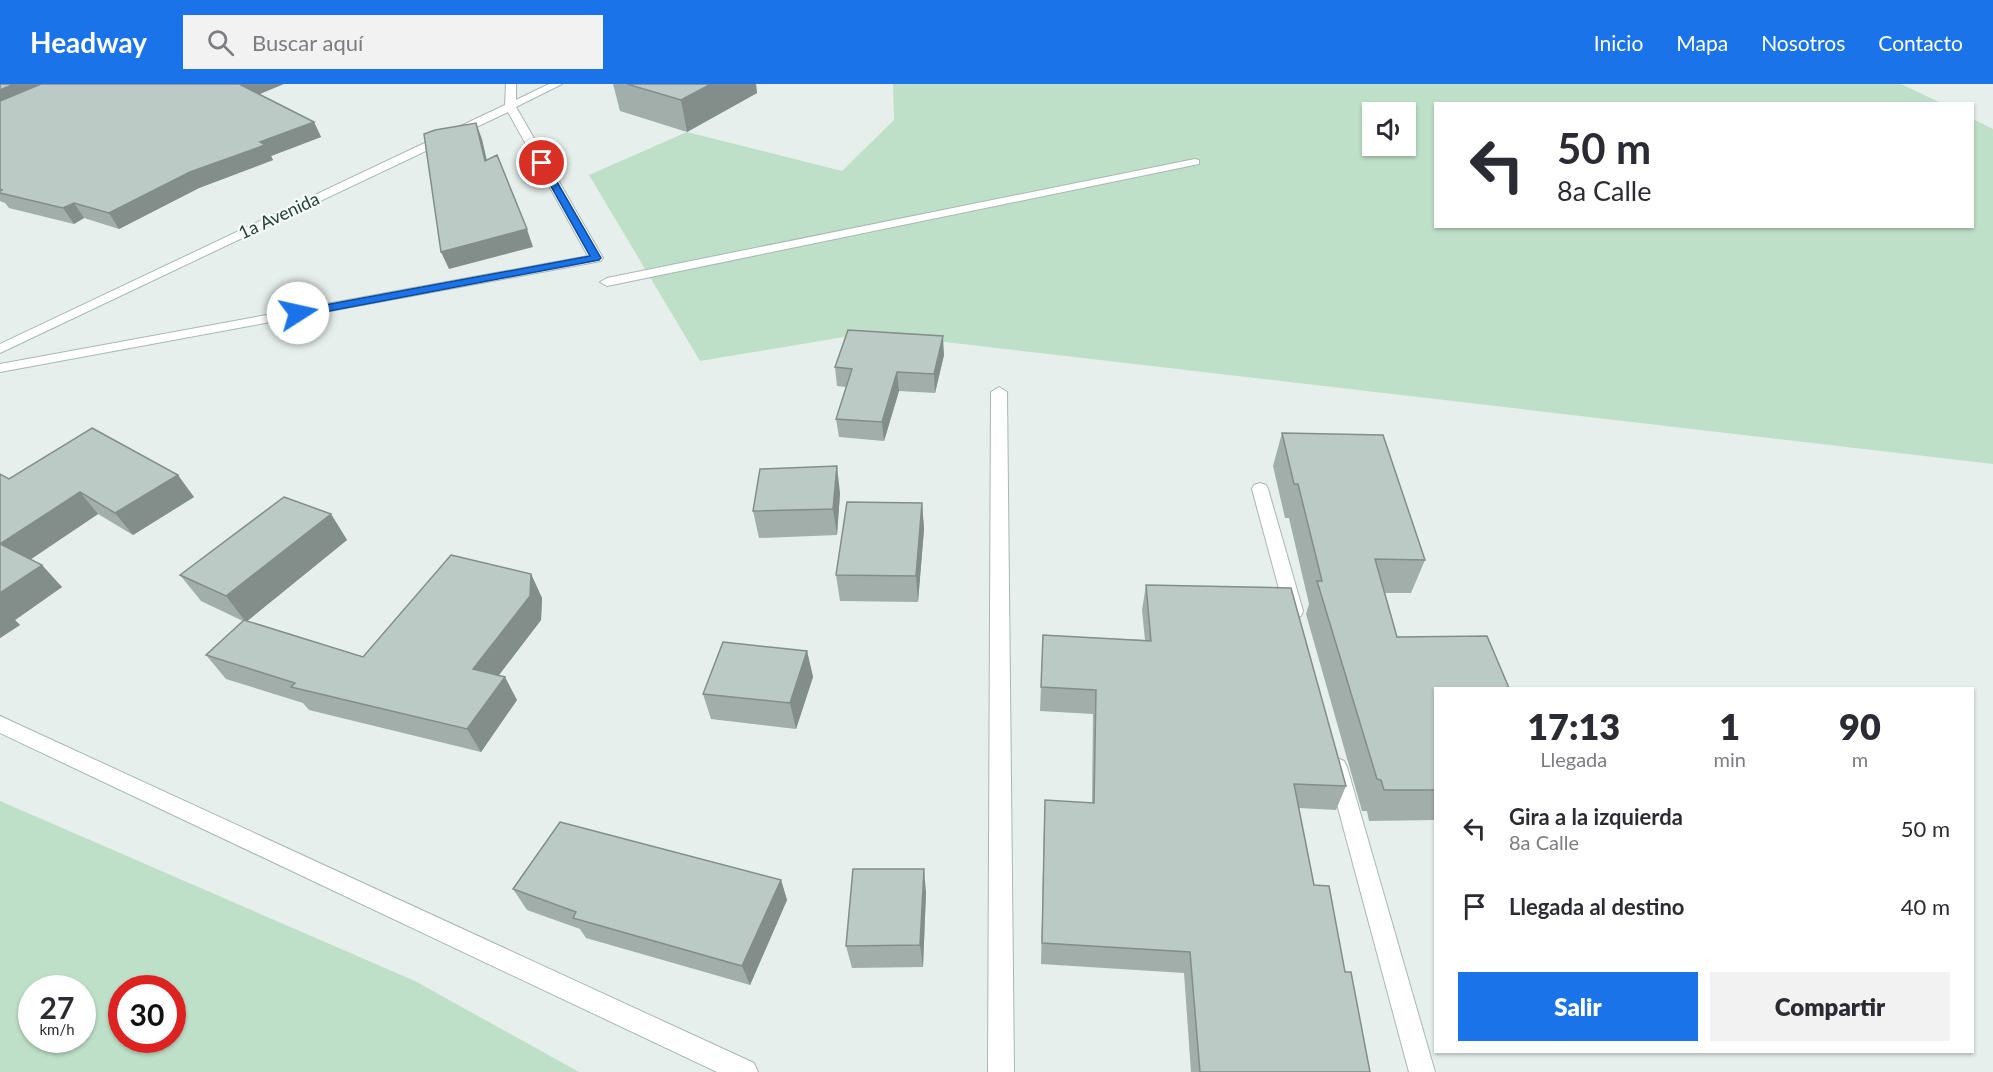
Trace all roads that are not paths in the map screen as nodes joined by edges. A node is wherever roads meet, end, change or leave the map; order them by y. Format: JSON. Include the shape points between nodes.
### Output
{"nodes":[{"id":1,"x":511,"y":84,"type":"edge"},
{"id":2,"x":558,"y":84,"type":"edge"},
{"id":3,"x":510,"y":106,"type":"junction"},
{"id":4,"x":1195,"y":162,"type":"dead end"},
{"id":5,"x":607,"y":282,"type":"dead end"},
{"id":6,"x":0,"y":349,"type":"edge"},
{"id":7,"x":0,"y":368,"type":"edge"},
{"id":8,"x":999,"y":392,"type":"dead end"},
{"id":9,"x":1260,"y":489,"type":"dead end"},
{"id":10,"x":1298,"y":626,"type":"edge"},
{"id":11,"x":0,"y":724,"type":"edge"},
{"id":12,"x":1333,"y":752,"type":"edge"},
{"id":13,"x":745,"y":1072,"type":"edge"},
{"id":14,"x":1001,"y":1072,"type":"edge"},
{"id":15,"x":1422,"y":1072,"type":"edge"}],
"edges":[{"from":1,"to":3,"type":"street"},
{"from":2,"to":3,"type":"street","name":"1a Avenida"},
{"from":3,"to":6,"type":"street","name":"1a Avenida"},
{"from":3,"to":7,"type":"street","via":[[596,258]]},
{"from":4,"to":5,"type":"street"},
{"from":8,"to":14,"type":"street"},
{"from":9,"to":10,"type":"street"},
{"from":11,"to":13,"type":"street"},
{"from":12,"to":15,"type":"street"}]}
